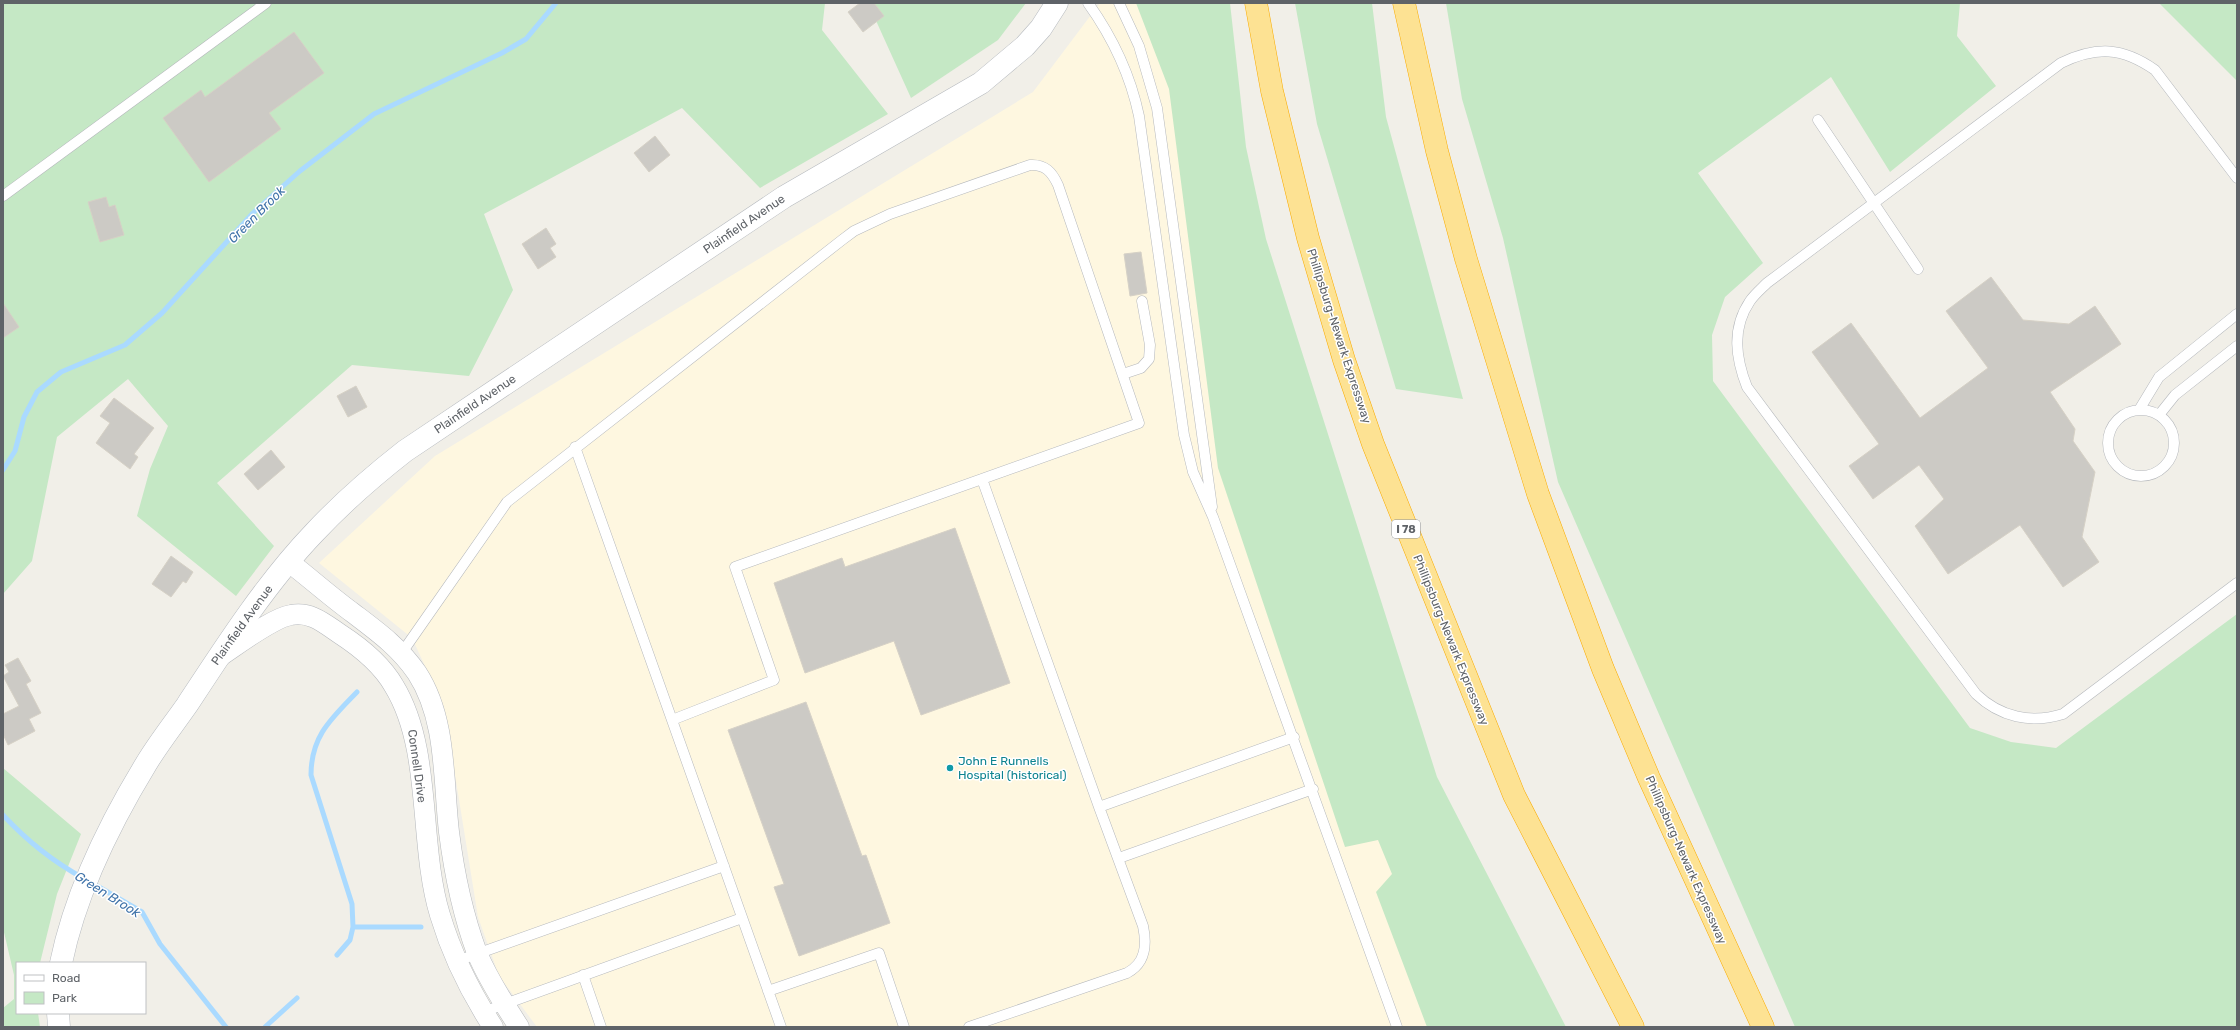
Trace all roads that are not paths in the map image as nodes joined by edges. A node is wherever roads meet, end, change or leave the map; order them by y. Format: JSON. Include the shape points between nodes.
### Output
{"nodes":[{"id":1,"x":266,"y":3,"type":"edge"},
{"id":2,"x":1057,"y":3,"type":"edge"},
{"id":3,"x":1088,"y":3,"type":"edge"},
{"id":4,"x":1119,"y":3,"type":"edge"},
{"id":5,"x":1256,"y":3,"type":"edge"},
{"id":6,"x":1404,"y":3,"type":"edge"},
{"id":7,"x":1818,"y":120,"type":"dead end"},
{"id":8,"x":2237,"y":178,"type":"edge"},
{"id":9,"x":3,"y":196,"type":"edge"},
{"id":10,"x":1874,"y":204,"type":"junction"},
{"id":11,"x":1918,"y":269,"type":"dead end"},
{"id":12,"x":1142,"y":302,"type":"dead end"},
{"id":13,"x":2237,"y":314,"type":"edge"},
{"id":14,"x":2237,"y":346,"type":"edge"},
{"id":15,"x":1122,"y":374,"type":"junction"},
{"id":16,"x":2139,"y":410,"type":"junction"},
{"id":17,"x":2159,"y":415,"type":"junction"},
{"id":18,"x":575,"y":447,"type":"junction"},
{"id":19,"x":982,"y":479,"type":"junction"},
{"id":20,"x":1213,"y":516,"type":"junction"},
{"id":21,"x":289,"y":562,"type":"junction"},
{"id":22,"x":2237,"y":582,"type":"edge"},
{"id":23,"x":401,"y":654,"type":"junction"},
{"id":24,"x":218,"y":658,"type":"junction"},
{"id":25,"x":672,"y":720,"type":"junction"},
{"id":26,"x":1294,"y":737,"type":"junction"},
{"id":27,"x":1313,"y":789,"type":"junction"},
{"id":28,"x":1098,"y":807,"type":"junction"},
{"id":29,"x":1118,"y":858,"type":"junction"},
{"id":30,"x":724,"y":866,"type":"junction"},
{"id":31,"x":742,"y":918,"type":"junction"},
{"id":32,"x":478,"y":954,"type":"junction"},
{"id":33,"x":457,"y":961,"type":"junction"},
{"id":34,"x":61,"y":962,"type":"edge"},
{"id":35,"x":583,"y":975,"type":"junction"},
{"id":36,"x":768,"y":991,"type":"junction"},
{"id":37,"x":504,"y":1003,"type":"junction"},
{"id":38,"x":58,"y":1014,"type":"edge"},
{"id":39,"x":488,"y":1019,"type":"edge"},
{"id":40,"x":59,"y":1027,"type":"edge"},
{"id":41,"x":519,"y":1027,"type":"edge"},
{"id":42,"x":601,"y":1027,"type":"edge"},
{"id":43,"x":781,"y":1027,"type":"edge"},
{"id":44,"x":904,"y":1027,"type":"edge"},
{"id":45,"x":969,"y":1027,"type":"edge"},
{"id":46,"x":1397,"y":1027,"type":"edge"},
{"id":47,"x":1633,"y":1027,"type":"edge"},
{"id":48,"x":1763,"y":1027,"type":"edge"}],
"edges":[{"from":1,"to":9,"type":"lane"},
{"from":2,"to":21,"type":"main road","name":"Plainfield Avenue","via":[[1041,28],[1025,46],[981,84],[784,197],[405,451],[352,495],[313,533]]},
{"from":3,"to":20,"type":"lane","via":[[1111,37],[1134,93],[1187,452]]},
{"from":4,"to":20,"type":"lane","via":[[1147,68],[1157,108]]},
{"from":5,"to":47,"type":"highway","name":"Phillipsburg-Newark Expressway","number":"I 78","via":[[1272,92],[1308,238],[1344,360],[1373,444],[1514,795]]},
{"from":6,"to":48,"type":"highway","name":"Phillipsburg-Newark Expressway","via":[[1437,151],[1464,252],[1538,494],[1603,669],[1659,800]]},
{"from":7,"to":10,"type":"lane"},
{"from":8,"to":10,"type":"lane","via":[[2155,70],[2138,58],[2116,51],[2096,51],[2077,55],[2062,63]]},
{"from":10,"to":11,"type":"lane"},
{"from":10,"to":22,"type":"lane","via":[[1767,283],[1750,301],[1740,321],[1736,345],[1739,368],[1747,387],[1976,694],[1988,705],[2013,716],[2046,719],[2063,714]]},
{"from":12,"to":15,"type":"lane","via":[[1150,345],[1149,359],[1141,368]]},
{"from":13,"to":16,"type":"lane","via":[[2159,377]]},
{"from":14,"to":17,"type":"lane","via":[[2175,395]]},
{"from":15,"to":18,"type":"lane","via":[[1058,185],[1053,174],[1037,164],[890,214],[854,231]]},
{"from":15,"to":19,"type":"lane","via":[[1139,423]]},
{"from":16,"to":17,"type":"lane"},
{"from":16,"to":17,"type":"lane","via":[[2128,412],[2119,418],[2108,438],[2108,449],[2112,460],[2120,469],[2140,477],[2161,470],[2173,453],[2173,431]]},
{"from":18,"to":23,"type":"lane","via":[[507,502]]},
{"from":18,"to":25,"type":"lane"},
{"from":19,"to":25,"type":"lane","via":[[735,567],[774,680]]},
{"from":19,"to":28,"type":"lane"},
{"from":20,"to":26,"type":"lane"},
{"from":21,"to":23,"type":"street","name":"Connell Drive","via":[[380,632]]},
{"from":21,"to":24,"type":"main road","name":"Plainfield Avenue"},
{"from":23,"to":32,"type":"street","name":"Connell Drive","via":[[417,674],[431,704],[438,730],[456,870]]},
{"from":24,"to":33,"type":"street","name":"Connell Drive","via":[[276,622],[291,615],[305,614],[318,618],[377,663],[390,680],[405,708],[415,738],[432,881],[440,916]]},
{"from":24,"to":34,"type":"main road","name":"Plainfield Avenue","via":[[146,763],[81,896],[66,937]]},
{"from":25,"to":30,"type":"lane"},
{"from":26,"to":27,"type":"lane"},
{"from":26,"to":28,"type":"lane"},
{"from":27,"to":29,"type":"lane"},
{"from":27,"to":46,"type":"lane"},
{"from":28,"to":29,"type":"lane"},
{"from":29,"to":45,"type":"lane","via":[[1146,936],[1144,955],[1138,965],[1127,973]]},
{"from":30,"to":31,"type":"lane"},
{"from":30,"to":32,"type":"lane"},
{"from":31,"to":35,"type":"lane"},
{"from":31,"to":36,"type":"lane"},
{"from":32,"to":33,"type":"lane"},
{"from":32,"to":37,"type":"street","name":"Connell Drive"},
{"from":33,"to":39,"type":"street","name":"Connell Drive"},
{"from":35,"to":37,"type":"lane"},
{"from":35,"to":42,"type":"lane"},
{"from":36,"to":43,"type":"lane"},
{"from":36,"to":44,"type":"lane","via":[[879,953]]},
{"from":37,"to":39,"type":"lane"},
{"from":37,"to":41,"type":"street","name":"Connell Drive"},
{"from":38,"to":40,"type":"main road"}]}
